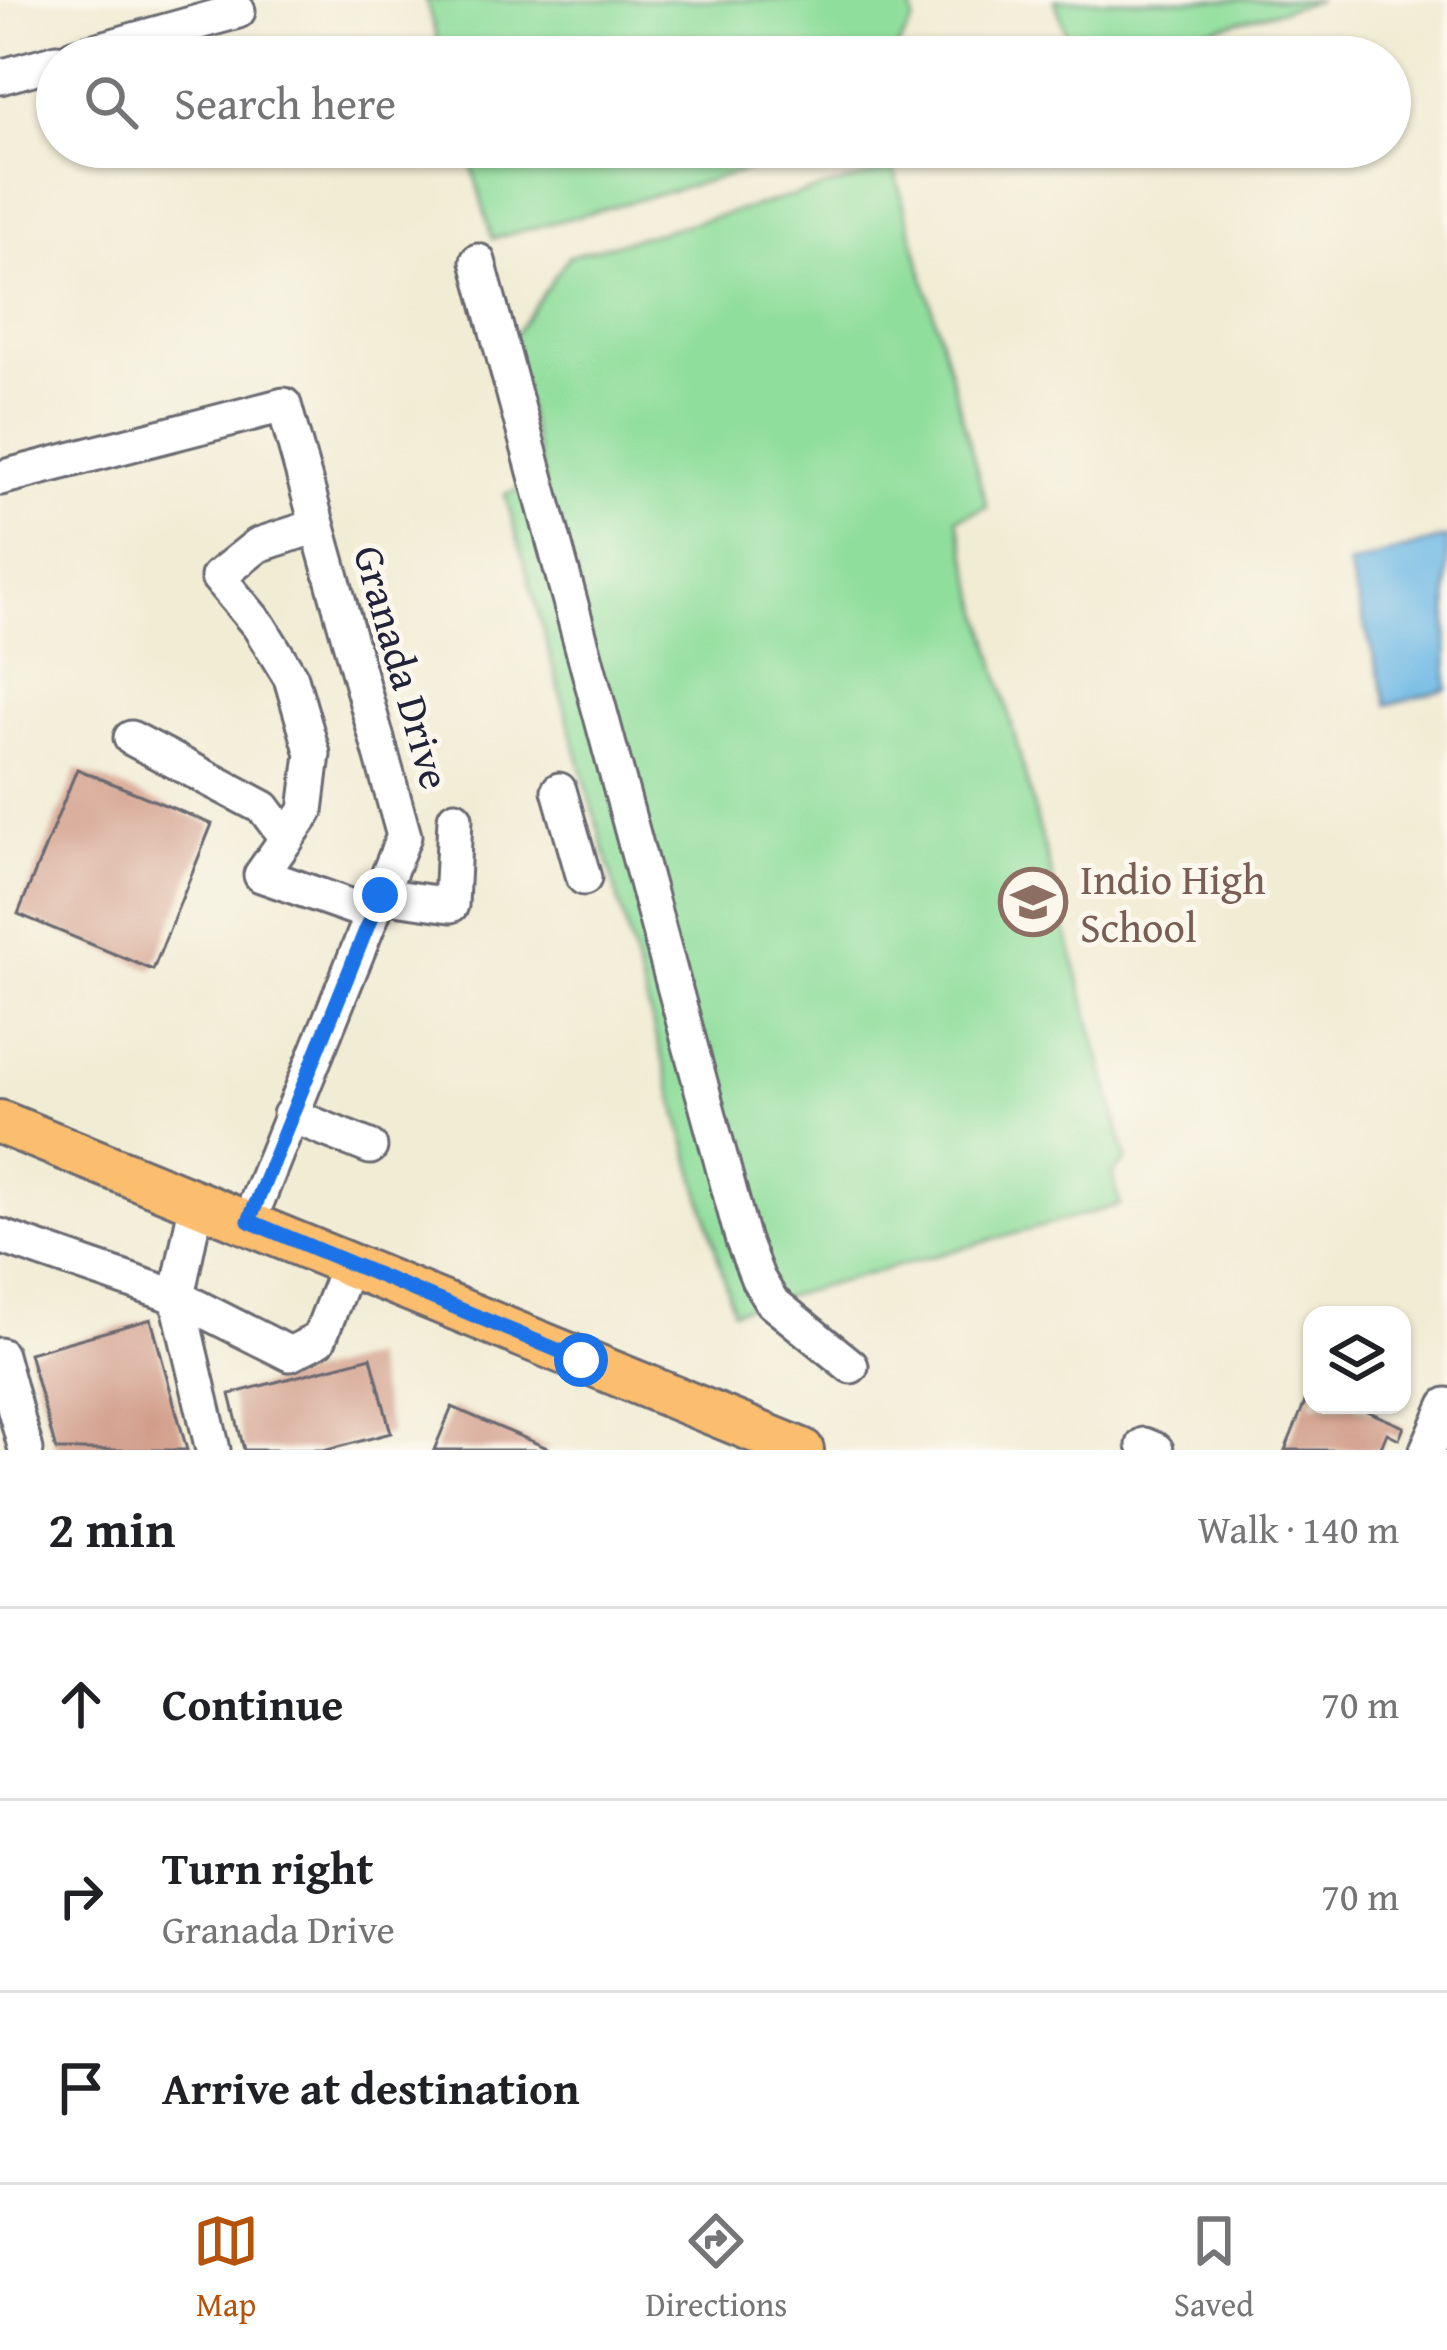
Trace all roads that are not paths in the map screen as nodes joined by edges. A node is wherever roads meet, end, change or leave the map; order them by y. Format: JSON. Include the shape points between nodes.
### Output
{"nodes":[{"id":1,"x":238,"y":11,"type":"dead end"},
{"id":2,"x":148,"y":36,"type":"edge"},
{"id":3,"x":36,"y":68,"type":"edge"},
{"id":4,"x":0,"y":77,"type":"edge"},
{"id":5,"x":478,"y":261,"type":"dead end"},
{"id":6,"x":0,"y":478,"type":"edge"},
{"id":7,"x":317,"y":526,"type":"junction"},
{"id":8,"x":131,"y":738,"type":"dead end"},
{"id":9,"x":559,"y":790,"type":"dead end"},
{"id":10,"x":455,"y":818,"type":"dead end"},
{"id":11,"x":287,"y":838,"type":"junction"},
{"id":12,"x":584,"y":878,"type":"dead end"},
{"id":13,"x":376,"y":904,"type":"junction"},
{"id":14,"x":290,"y":1115,"type":"junction"},
{"id":15,"x":0,"y":1122,"type":"edge"},
{"id":16,"x":370,"y":1147,"type":"dead end"},
{"id":17,"x":197,"y":1201,"type":"junction"},
{"id":18,"x":249,"y":1221,"type":"junction"},
{"id":19,"x":0,"y":1236,"type":"edge"},
{"id":20,"x":349,"y":1263,"type":"junction"},
{"id":21,"x":177,"y":1297,"type":"junction"},
{"id":22,"x":0,"y":1355,"type":"edge"},
{"id":23,"x":851,"y":1366,"type":"dead end"},
{"id":24,"x":1447,"y":1406,"type":"edge"},
{"id":25,"x":26,"y":1450,"type":"edge"},
{"id":26,"x":213,"y":1450,"type":"edge"},
{"id":27,"x":802,"y":1450,"type":"edge"},
{"id":28,"x":1427,"y":1450,"type":"edge"}],
"edges":[{"from":1,"to":2,"type":"street"},
{"from":3,"to":4,"type":"street"},
{"from":5,"to":23,"type":"street","via":[[743,1241],[772,1302]]},
{"from":6,"to":7,"type":"street","name":"Granada Drive","via":[[284,404]]},
{"from":7,"to":11,"type":"street","via":[[258,545],[218,577],[290,678],[313,754],[306,811]]},
{"from":7,"to":13,"type":"street","name":"Granada Drive","via":[[404,836]]},
{"from":8,"to":11,"type":"street","via":[[265,808]]},
{"from":9,"to":12,"type":"street"},
{"from":10,"to":13,"type":"street","via":[[451,904]]},
{"from":11,"to":13,"type":"street","via":[[261,875]]},
{"from":13,"to":14,"type":"street","name":"Granada Drive"},
{"from":14,"to":16,"type":"street"},
{"from":14,"to":18,"type":"street","name":"Granada Drive"},
{"from":15,"to":17,"type":"main road"},
{"from":17,"to":18,"type":"main road"},
{"from":17,"to":21,"type":"street"},
{"from":18,"to":20,"type":"main road"},
{"from":19,"to":21,"type":"street"},
{"from":20,"to":21,"type":"street","via":[[319,1340],[290,1354]]},
{"from":20,"to":27,"type":"main road"},
{"from":21,"to":26,"type":"street"},
{"from":22,"to":25,"type":"street"},
{"from":24,"to":28,"type":"street"}]}
